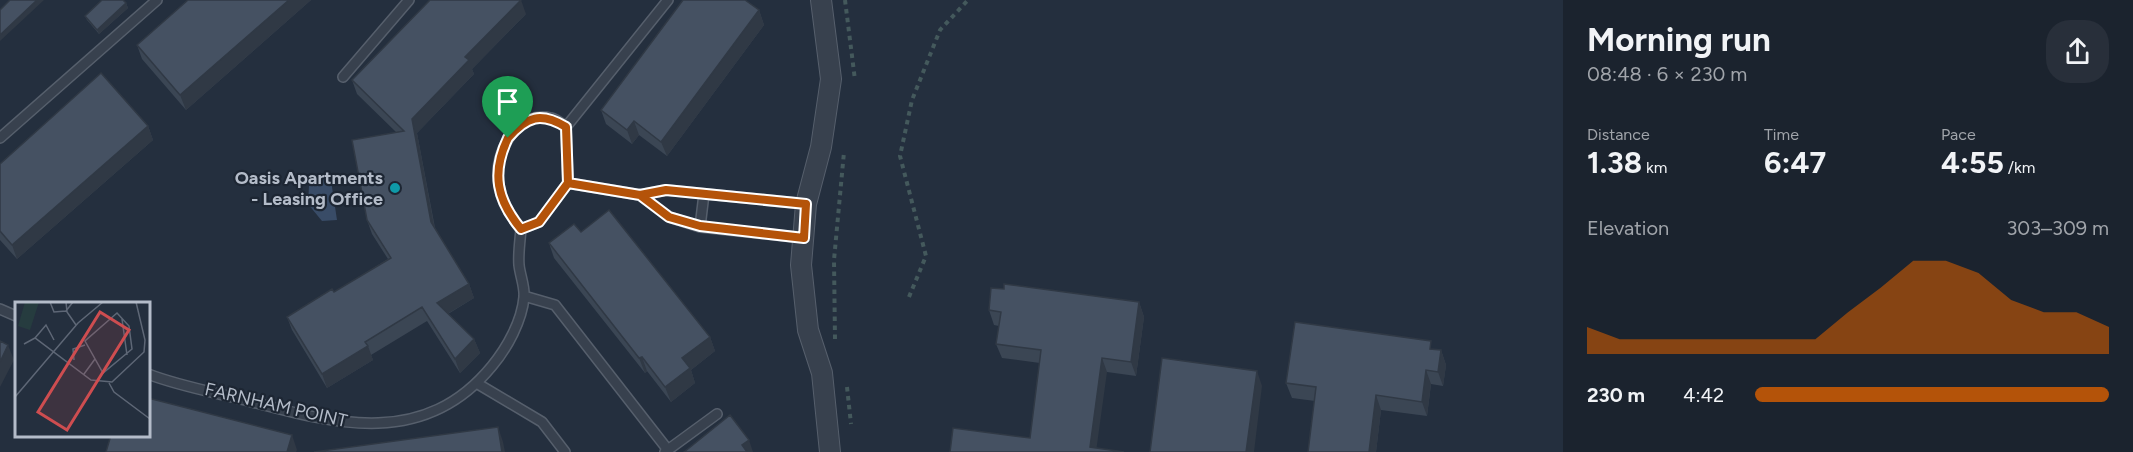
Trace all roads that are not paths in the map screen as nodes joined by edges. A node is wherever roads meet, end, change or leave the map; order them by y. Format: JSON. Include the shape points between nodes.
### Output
{"nodes":[{"id":1,"x":157,"y":0,"type":"edge"},
{"id":2,"x":409,"y":0,"type":"edge"},
{"id":3,"x":668,"y":0,"type":"edge"},
{"id":4,"x":821,"y":0,"type":"edge"},
{"id":5,"x":343,"y":77,"type":"dead end"},
{"id":6,"x":566,"y":127,"type":"junction"},
{"id":7,"x":0,"y":138,"type":"edge"},
{"id":8,"x":568,"y":183,"type":"junction"},
{"id":9,"x":704,"y":194,"type":"junction"},
{"id":10,"x":640,"y":195,"type":"junction"},
{"id":11,"x":806,"y":204,"type":"junction"},
{"id":12,"x":700,"y":226,"type":"junction"},
{"id":13,"x":521,"y":229,"type":"junction"},
{"id":14,"x":804,"y":238,"type":"junction"},
{"id":15,"x":524,"y":297,"type":"junction"},
{"id":16,"x":0,"y":309,"type":"edge"},
{"id":17,"x":15,"y":316,"type":"edge"},
{"id":18,"x":150,"y":375,"type":"edge"},
{"id":19,"x":478,"y":384,"type":"junction"},
{"id":20,"x":717,"y":414,"type":"dead end"},
{"id":21,"x":667,"y":451,"type":"edge"},
{"id":22,"x":565,"y":452,"type":"edge"},
{"id":23,"x":830,"y":452,"type":"edge"}],
"edges":[{"from":1,"to":7,"type":"lane"},
{"from":2,"to":5,"type":"lane"},
{"from":3,"to":6,"type":"lane"},
{"from":4,"to":11,"type":"street","via":[[831,79],[821,147]]},
{"from":6,"to":8,"type":"lane"},
{"from":6,"to":13,"type":"lane","via":[[551,118],[535,118],[520,124],[500,156],[502,196]]},
{"from":8,"to":10,"type":"lane"},
{"from":8,"to":13,"type":"lane","via":[[539,222]]},
{"from":9,"to":10,"type":"lane","via":[[666,190]]},
{"from":9,"to":11,"type":"lane"},
{"from":9,"to":12,"type":"lane"},
{"from":10,"to":12,"type":"lane","via":[[669,217]]},
{"from":11,"to":14,"type":"street"},
{"from":12,"to":14,"type":"lane"},
{"from":13,"to":15,"type":"lane","name":"FARNHAM POINT","via":[[519,263]]},
{"from":14,"to":23,"type":"street","via":[[803,301],[822,373]]},
{"from":15,"to":19,"type":"lane","name":"FARNHAM POINT","via":[[514,332]]},
{"from":15,"to":21,"type":"lane","via":[[555,305]]},
{"from":16,"to":17,"type":"lane"},
{"from":18,"to":19,"type":"lane","name":"FARNHAM POINT","via":[[335,422],[386,424],[429,415]]},
{"from":19,"to":22,"type":"lane","via":[[542,422]]},
{"from":20,"to":21,"type":"lane"}]}
